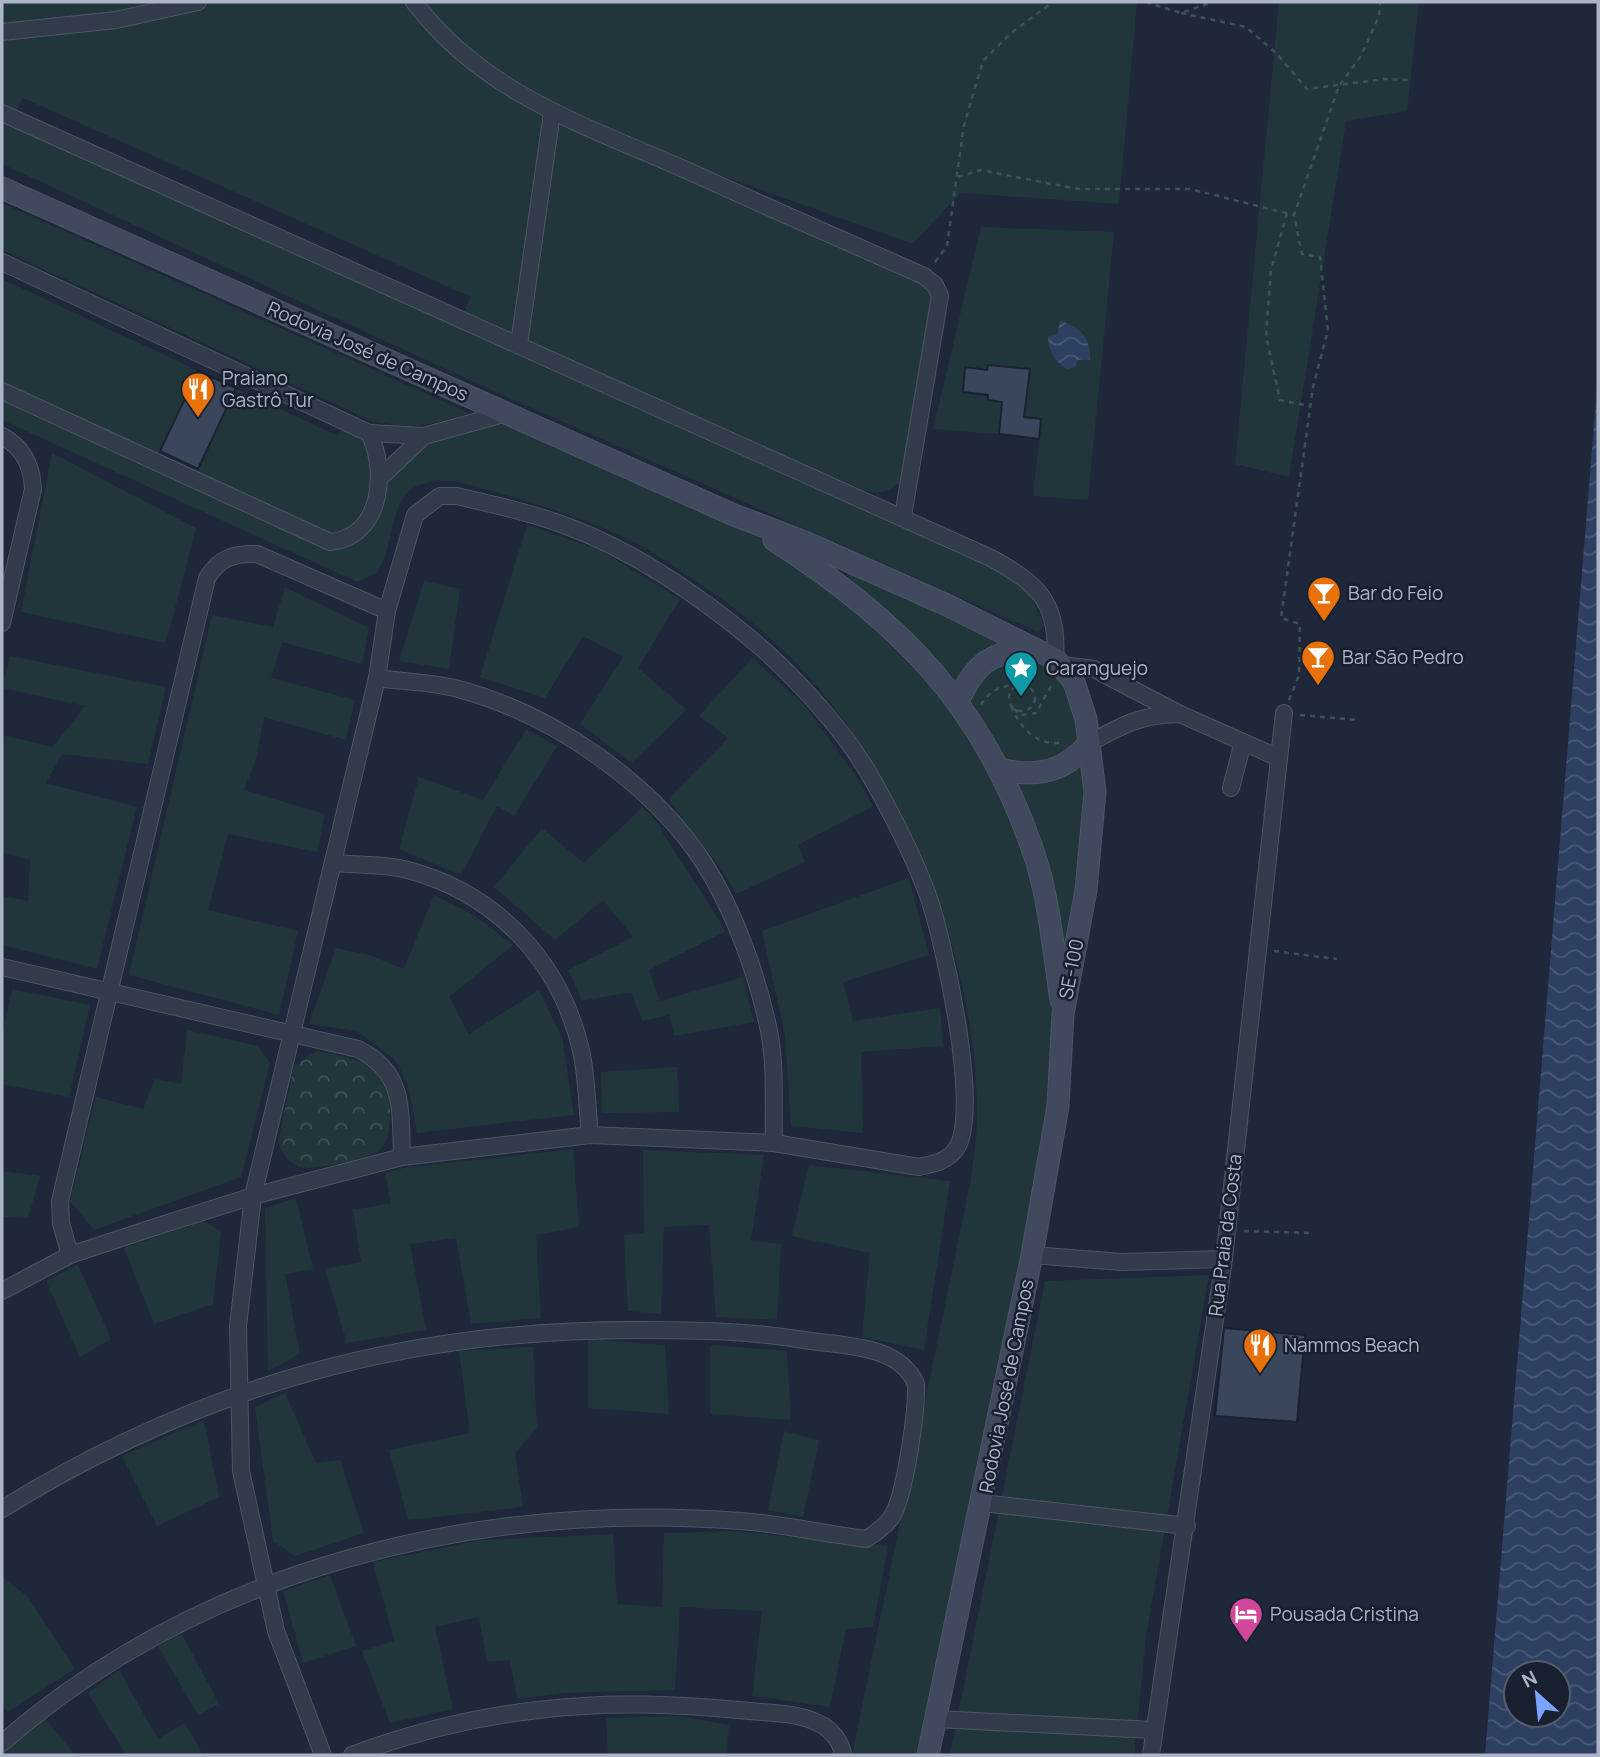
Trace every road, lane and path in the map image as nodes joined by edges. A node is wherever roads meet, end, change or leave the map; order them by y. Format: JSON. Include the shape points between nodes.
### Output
{"nodes":[{"id":1,"x":198,"y":2,"type":"edge"},
{"id":2,"x":414,"y":2,"type":"edge"},
{"id":3,"x":1053,"y":2,"type":"edge"},
{"id":4,"x":1146,"y":2,"type":"edge"},
{"id":5,"x":1212,"y":2,"type":"edge"},
{"id":6,"x":1380,"y":2,"type":"edge"},
{"id":7,"x":1181,"y":13,"type":"junction"},
{"id":8,"x":4,"y":33,"type":"edge"},
{"id":9,"x":1410,"y":80,"type":"dead end"},
{"id":10,"x":1339,"y":86,"type":"junction"},
{"id":11,"x":2,"y":113,"type":"edge"},
{"id":12,"x":552,"y":113,"type":"junction"},
{"id":13,"x":958,"y":177,"type":"junction"},
{"id":14,"x":2,"y":188,"type":"edge"},
{"id":15,"x":1287,"y":213,"type":"junction"},
{"id":16,"x":1294,"y":215,"type":"junction"},
{"id":17,"x":2,"y":262,"type":"edge"},
{"id":18,"x":924,"y":276,"type":"junction"},
{"id":19,"x":519,"y":344,"type":"junction"},
{"id":20,"x":2,"y":391,"type":"edge"},
{"id":21,"x":1310,"y":406,"type":"junction"},
{"id":22,"x":507,"y":413,"type":"junction"},
{"id":23,"x":369,"y":433,"type":"junction"},
{"id":24,"x":2,"y":436,"type":"edge"},
{"id":25,"x":424,"y":436,"type":"junction"},
{"id":26,"x":382,"y":476,"type":"junction"},
{"id":27,"x":734,"y":515,"type":"junction"},
{"id":28,"x":903,"y":516,"type":"junction"},
{"id":29,"x":387,"y":611,"type":"junction"},
{"id":30,"x":2,"y":624,"type":"edge"},
{"id":31,"x":1051,"y":658,"type":"junction"},
{"id":32,"x":377,"y":678,"type":"junction"},
{"id":33,"x":1019,"y":686,"type":"junction"},
{"id":34,"x":958,"y":701,"type":"junction"},
{"id":35,"x":1013,"y":707,"type":"junction"},
{"id":36,"x":1284,"y":713,"type":"junction"},
{"id":37,"x":1180,"y":714,"type":"junction"},
{"id":38,"x":1358,"y":720,"type":"dead end"},
{"id":39,"x":975,"y":728,"type":"junction"},
{"id":40,"x":1088,"y":740,"type":"junction"},
{"id":41,"x":1243,"y":742,"type":"junction"},
{"id":42,"x":1279,"y":758,"type":"junction"},
{"id":43,"x":1000,"y":769,"type":"junction"},
{"id":44,"x":1231,"y":788,"type":"dead end"},
{"id":45,"x":334,"y":863,"type":"junction"},
{"id":46,"x":1257,"y":949,"type":"junction"},
{"id":47,"x":1337,"y":959,"type":"dead end"},
{"id":48,"x":2,"y":967,"type":"edge"},
{"id":49,"x":108,"y":992,"type":"junction"},
{"id":50,"x":1063,"y":1014,"type":"junction"},
{"id":51,"x":290,"y":1035,"type":"junction"},
{"id":52,"x":590,"y":1135,"type":"junction"},
{"id":53,"x":774,"y":1143,"type":"junction"},
{"id":54,"x":402,"y":1157,"type":"junction"},
{"id":55,"x":253,"y":1196,"type":"junction"},
{"id":56,"x":1227,"y":1231,"type":"junction"},
{"id":57,"x":1313,"y":1233,"type":"dead end"},
{"id":58,"x":70,"y":1255,"type":"junction"},
{"id":59,"x":1032,"y":1255,"type":"junction"},
{"id":60,"x":1223,"y":1259,"type":"junction"},
{"id":61,"x":2,"y":1291,"type":"edge"},
{"id":62,"x":238,"y":1393,"type":"junction"},
{"id":63,"x":982,"y":1503,"type":"junction"},
{"id":64,"x":2,"y":1509,"type":"edge"},
{"id":65,"x":1186,"y":1526,"type":"junction"},
{"id":66,"x":264,"y":1585,"type":"junction"},
{"id":67,"x":936,"y":1718,"type":"junction"},
{"id":68,"x":1153,"y":1730,"type":"junction"},
{"id":69,"x":2,"y":1743,"type":"edge"},
{"id":70,"x":323,"y":1755,"type":"edge"},
{"id":71,"x":352,"y":1755,"type":"edge"},
{"id":72,"x":843,"y":1755,"type":"edge"},
{"id":73,"x":928,"y":1755,"type":"edge"},
{"id":74,"x":1150,"y":1755,"type":"edge"}],
"edges":[{"from":1,"to":8,"type":"street","via":[[116,20]]},
{"from":2,"to":12,"type":"street","via":[[436,31],[471,63]]},
{"from":3,"to":13,"type":"path","via":[[983,61],[964,125]]},
{"from":4,"to":7,"type":"path"},
{"from":5,"to":7,"type":"path"},
{"from":6,"to":10,"type":"path","via":[[1379,16],[1361,56]]},
{"from":7,"to":10,"type":"path","via":[[1245,27],[1276,53],[1307,89]]},
{"from":9,"to":10,"type":"path"},
{"from":10,"to":16,"type":"path"},
{"from":11,"to":19,"type":"street"},
{"from":12,"to":18,"type":"street"},
{"from":12,"to":19,"type":"street"},
{"from":13,"to":15,"type":"path","via":[[980,170],[1078,189],[1191,188]]},
{"from":13,"to":18,"type":"path","via":[[947,246]]},
{"from":14,"to":22,"type":"main road","name":"Rodovia José de Campos"},
{"from":15,"to":16,"type":"path"},
{"from":15,"to":21,"type":"path","via":[[1271,270],[1266,336],[1280,400]]},
{"from":16,"to":21,"type":"path","via":[[1302,254],[1320,257],[1328,330]]},
{"from":17,"to":23,"type":"street"},
{"from":18,"to":28,"type":"street","via":[[940,296]]},
{"from":19,"to":28,"type":"street","via":[[720,438]]},
{"from":20,"to":26,"type":"street","via":[[330,542],[357,534],[367,522]]},
{"from":21,"to":36,"type":"path","via":[[1281,618],[1300,624],[1299,676]]},
{"from":22,"to":25,"type":"street"},
{"from":22,"to":27,"type":"main road","name":"Rodovia José de Campos"},
{"from":23,"to":25,"type":"street"},
{"from":23,"to":26,"type":"street"},
{"from":24,"to":30,"type":"street","via":[[22,452],[32,469],[33,489]]},
{"from":25,"to":26,"type":"street"},
{"from":27,"to":31,"type":"main road","via":[[817,548]]},
{"from":27,"to":34,"type":"main road","name":"SE-100","number":"SE-100","via":[[826,573],[872,609],[913,647]]},
{"from":28,"to":31,"type":"street","via":[[991,558],[1037,589],[1054,619]]},
{"from":29,"to":32,"type":"street"},
{"from":29,"to":49,"type":"street","via":[[257,554],[240,553],[213,567]]},
{"from":29,"to":53,"type":"street","via":[[415,515],[440,496],[457,496],[568,526],[686,588],[758,646],[819,708],[866,769],[927,892],[946,963],[960,1043],[962,1137],[955,1151],[940,1162],[919,1167]]},
{"from":31,"to":34,"type":"main road","via":[[1005,651],[974,672]]},
{"from":31,"to":35,"type":"path","via":[[1049,693],[1042,706],[1029,716]]},
{"from":31,"to":37,"type":"street","via":[[1094,670]]},
{"from":31,"to":40,"type":"main road","name":"SE-100","number":"SE-100","via":[[1074,682]]},
{"from":32,"to":45,"type":"street"},
{"from":32,"to":53,"type":"street","via":[[460,689],[518,709],[578,742],[651,800],[704,863],[741,936],[769,1032]]},
{"from":33,"to":35,"type":"path","via":[[1010,694]]},
{"from":33,"to":35,"type":"path","via":[[1031,689],[1035,701],[1026,711]]},
{"from":33,"to":39,"type":"path","via":[[1005,685],[985,698]]},
{"from":34,"to":39,"type":"main road","name":"SE-100","number":"SE-100"},
{"from":35,"to":40,"type":"path","via":[[1023,729],[1042,740]]},
{"from":36,"to":38,"type":"path"},
{"from":36,"to":42,"type":"street","name":"Rua Praia da Costa"},
{"from":37,"to":40,"type":"street","via":[[1132,720]]},
{"from":37,"to":41,"type":"street"},
{"from":39,"to":43,"type":"main road","name":"SE-100","number":"SE-100"},
{"from":40,"to":43,"type":"main road","via":[[1078,756],[1058,768],[1036,774]]},
{"from":40,"to":50,"type":"main road","name":"SE-100","number":"SE-100","via":[[1095,792],[1086,890]]},
{"from":41,"to":42,"type":"street"},
{"from":41,"to":44,"type":"street"},
{"from":42,"to":46,"type":"street","name":"Rua Praia da Costa"},
{"from":43,"to":50,"type":"main road","name":"SE-100","number":"SE-100","via":[[1037,865]]},
{"from":45,"to":51,"type":"street"},
{"from":45,"to":52,"type":"street","via":[[407,870],[468,892],[514,927],[545,965],[568,1009],[581,1051]]},
{"from":46,"to":47,"type":"path"},
{"from":46,"to":56,"type":"street","name":"Rua Praia da Costa"},
{"from":48,"to":49,"type":"street"},
{"from":49,"to":51,"type":"street"},
{"from":49,"to":58,"type":"street","via":[[60,1201]]},
{"from":50,"to":59,"type":"main road","name":"Rodovia José de Campos","number":"SE-100","via":[[1058,1106]]},
{"from":51,"to":54,"type":"street","via":[[358,1049],[387,1068],[400,1110]]},
{"from":51,"to":55,"type":"street"},
{"from":52,"to":53,"type":"street"},
{"from":52,"to":54,"type":"street"},
{"from":54,"to":55,"type":"street"},
{"from":55,"to":58,"type":"street"},
{"from":55,"to":62,"type":"street","via":[[238,1326]]},
{"from":56,"to":57,"type":"path"},
{"from":56,"to":60,"type":"street","name":"Rua Praia da Costa"},
{"from":58,"to":61,"type":"street"},
{"from":59,"to":60,"type":"street","via":[[1122,1262]]},
{"from":59,"to":63,"type":"main road","name":"Rodovia José de Campos","number":"SE-100"},
{"from":60,"to":65,"type":"street","name":"Rua Praia da Costa"},
{"from":62,"to":64,"type":"street","via":[[144,1432]]},
{"from":62,"to":66,"type":"street","via":[[241,1471]]},
{"from":62,"to":66,"type":"street","via":[[421,1345],[578,1329],[748,1331],[848,1346],[898,1361],[910,1370],[916,1384],[900,1494],[892,1516],[866,1539],[742,1521],[646,1518],[515,1523],[343,1558]]},
{"from":63,"to":65,"type":"street"},
{"from":63,"to":67,"type":"main road","name":"Rodovia José de Campos","number":"SE-100"},
{"from":65,"to":68,"type":"street","name":"Rua Praia da Costa"},
{"from":66,"to":69,"type":"street","via":[[186,1619],[102,1667]]},
{"from":66,"to":70,"type":"street","via":[[284,1655]]},
{"from":67,"to":68,"type":"street"},
{"from":67,"to":73,"type":"main road","name":"Rodovia José de Campos","number":"SE-100"},
{"from":68,"to":74,"type":"street","name":"Rua Praia da Costa"},
{"from":71,"to":72,"type":"street","via":[[443,1728],[597,1704],[685,1704],[794,1716],[820,1723],[836,1737]]}]}
